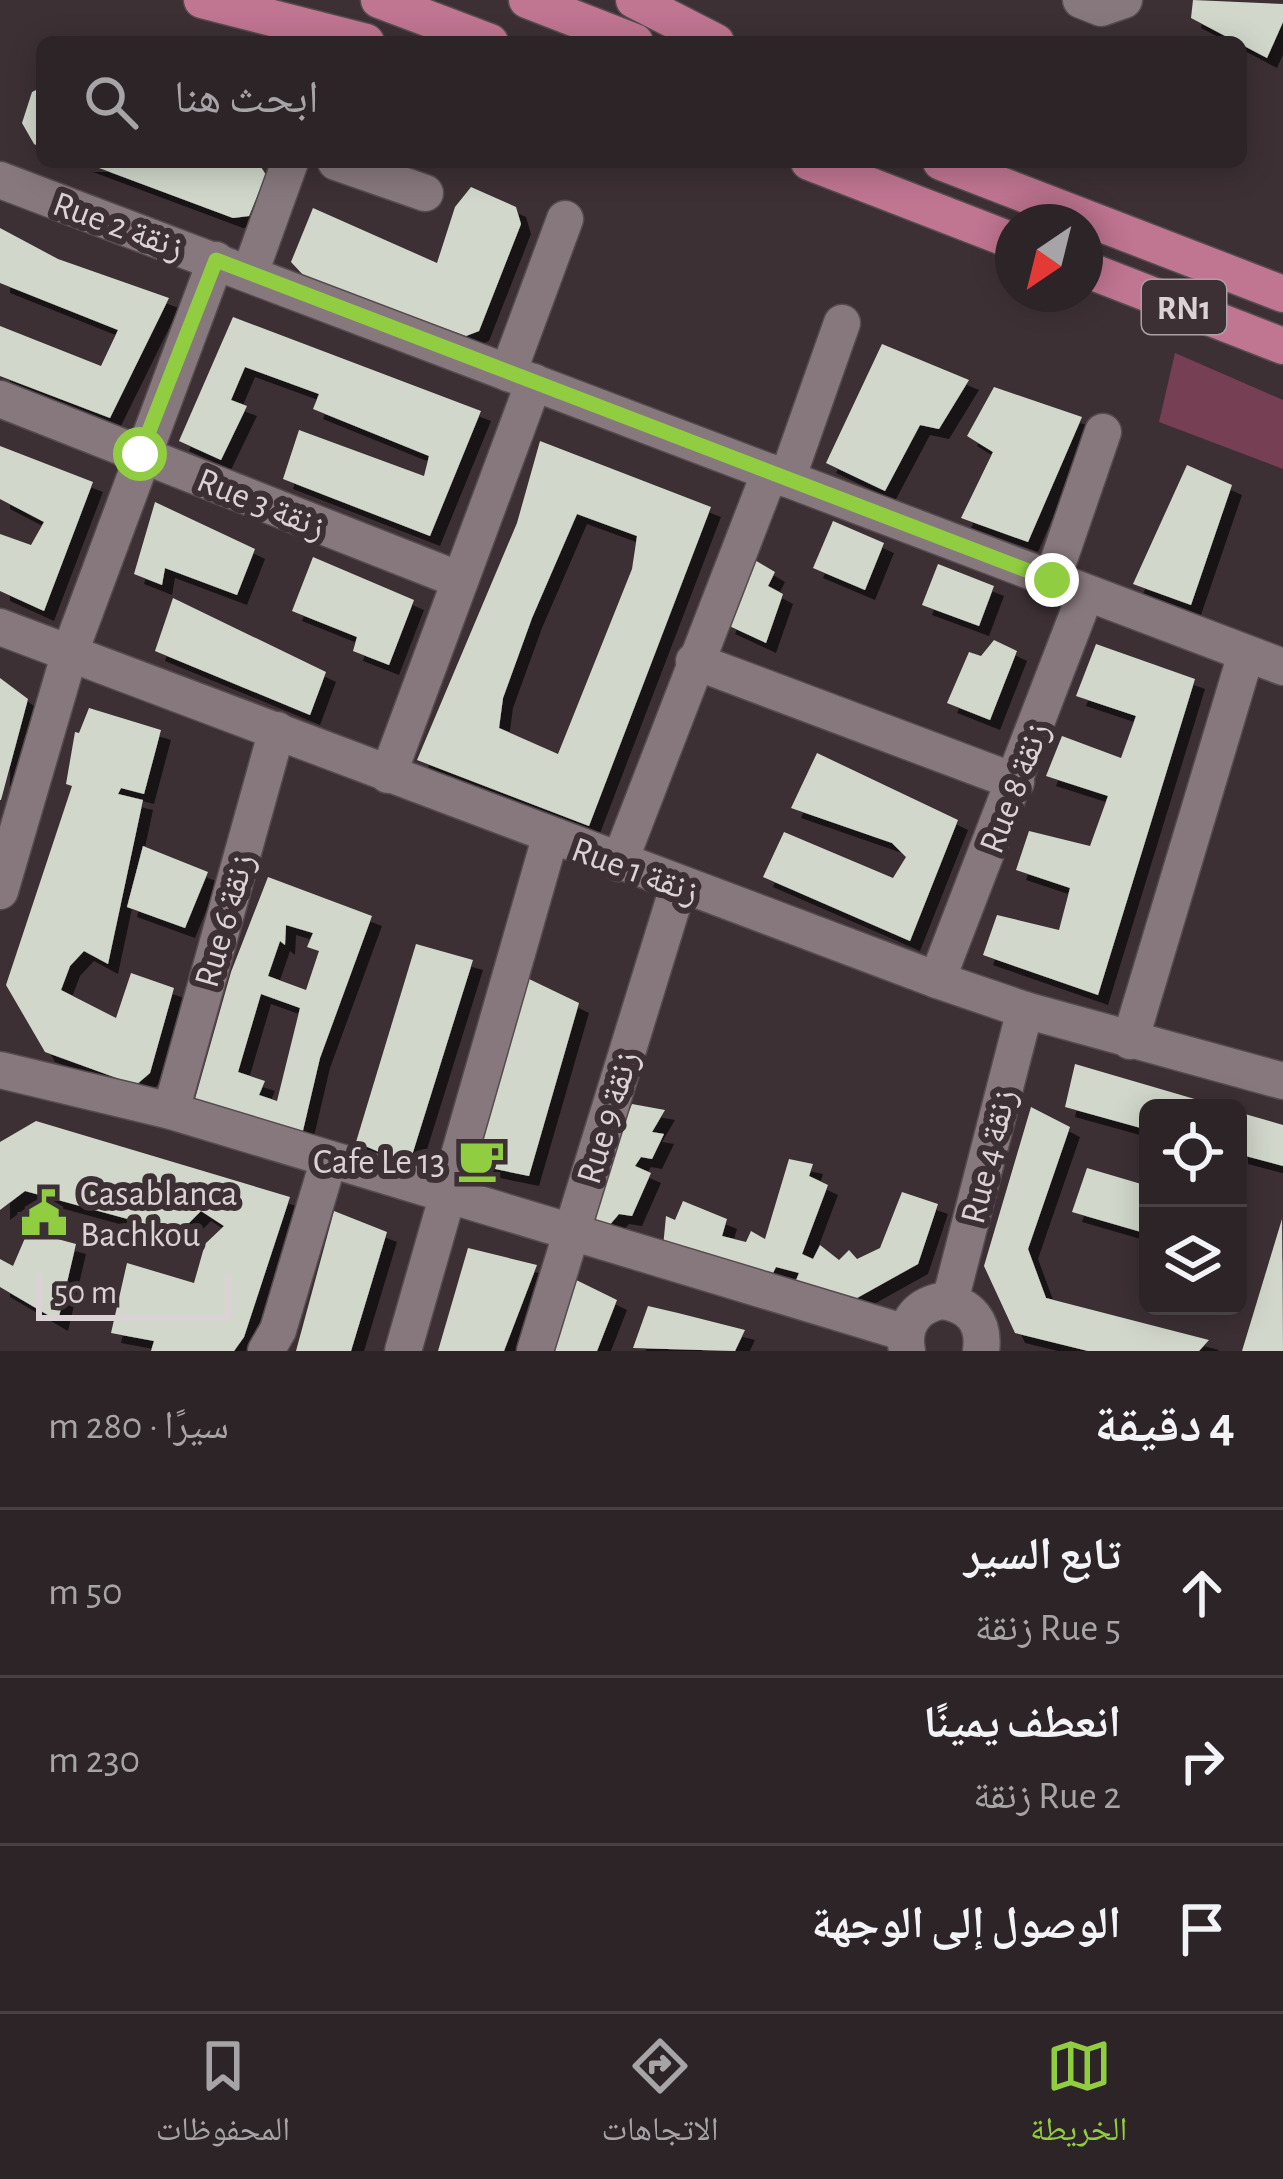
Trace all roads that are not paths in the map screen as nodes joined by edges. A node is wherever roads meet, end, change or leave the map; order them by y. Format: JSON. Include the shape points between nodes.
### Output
{"nodes":[{"id":1,"x":202,"y":0,"type":"edge"},
{"id":2,"x":379,"y":0,"type":"edge"},
{"id":3,"x":527,"y":0,"type":"edge"},
{"id":4,"x":634,"y":0,"type":"edge"},
{"id":5,"x":1081,"y":0,"type":"edge"},
{"id":6,"x":1124,"y":0,"type":"edge"},
{"id":7,"x":343,"y":36,"type":"edge"},
{"id":8,"x":474,"y":36,"type":"edge"},
{"id":9,"x":619,"y":36,"type":"edge"},
{"id":10,"x":704,"y":36,"type":"edge"},
{"id":11,"x":287,"y":168,"type":"edge"},
{"id":12,"x":353,"y":168,"type":"edge"},
{"id":13,"x":825,"y":168,"type":"edge"},
{"id":14,"x":960,"y":168,"type":"edge"},
{"id":15,"x":0,"y":180,"type":"edge"},
{"id":16,"x":425,"y":193,"type":"dead end"},
{"id":17,"x":565,"y":220,"type":"dead end"},
{"id":18,"x":995,"y":234,"type":"edge"},
{"id":19,"x":233,"y":266,"type":"junction"},
{"id":20,"x":1103,"y":276,"type":"edge"},
{"id":21,"x":1283,"y":294,"type":"edge"},
{"id":22,"x":842,"y":323,"type":"dead end"},
{"id":23,"x":1283,"y":346,"type":"edge"},
{"id":24,"x":521,"y":378,"type":"junction"},
{"id":25,"x":0,"y":399,"type":"edge"},
{"id":26,"x":1103,"y":431,"type":"dead end"},
{"id":27,"x":140,"y":454,"type":"junction"},
{"id":28,"x":778,"y":476,"type":"junction"},
{"id":29,"x":457,"y":579,"type":"junction"},
{"id":30,"x":1069,"y":586,"type":"junction"},
{"id":31,"x":0,"y":626,"type":"edge"},
{"id":32,"x":70,"y":652,"type":"junction"},
{"id":33,"x":1246,"y":654,"type":"junction"},
{"id":34,"x":694,"y":661,"type":"junction"},
{"id":35,"x":1283,"y":668,"type":"edge"},
{"id":36,"x":277,"y":730,"type":"junction"},
{"id":37,"x":388,"y":775,"type":"junction"},
{"id":38,"x":1016,"y":782,"type":"junction"},
{"id":39,"x":550,"y":838,"type":"junction"},
{"id":40,"x":619,"y":863,"type":"junction"},
{"id":41,"x":680,"y":884,"type":"junction"},
{"id":42,"x":0,"y":891,"type":"edge"},
{"id":43,"x":937,"y":980,"type":"junction"},
{"id":44,"x":1025,"y":1010,"type":"junction"},
{"id":45,"x":1130,"y":1040,"type":"junction"},
{"id":46,"x":0,"y":1070,"type":"edge"},
{"id":47,"x":1283,"y":1081,"type":"edge"},
{"id":48,"x":171,"y":1112,"type":"junction"},
{"id":49,"x":329,"y":1159,"type":"junction"},
{"id":50,"x":448,"y":1192,"type":"junction"},
{"id":51,"x":570,"y":1231,"type":"junction"},
{"id":52,"x":950,"y":1301,"type":"junction"},
{"id":53,"x":906,"y":1342,"type":"edge"},
{"id":54,"x":266,"y":1351,"type":"edge"},
{"id":55,"x":403,"y":1351,"type":"edge"},
{"id":56,"x":536,"y":1351,"type":"edge"},
{"id":57,"x":981,"y":1351,"type":"edge"}],
"edges":[{"from":1,"to":7,"type":"highway"},
{"from":2,"to":8,"type":"highway"},
{"from":3,"to":9,"type":"highway"},
{"from":4,"to":10,"type":"highway"},
{"from":5,"to":6,"type":"street","via":[[1101,8]]},
{"from":11,"to":19,"type":"street"},
{"from":12,"to":16,"type":"street"},
{"from":13,"to":18,"type":"highway"},
{"from":14,"to":21,"type":"highway","number":"RN1"},
{"from":15,"to":19,"type":"street","name":"Rue 2 زنقة"},
{"from":17,"to":24,"type":"street"},
{"from":19,"to":24,"type":"street","name":"Rue 2 زنقة"},
{"from":19,"to":27,"type":"street"},
{"from":20,"to":23,"type":"highway","number":"RN1"},
{"from":22,"to":28,"type":"street"},
{"from":24,"to":28,"type":"street","name":"Rue 2 زنقة"},
{"from":24,"to":29,"type":"street"},
{"from":25,"to":27,"type":"street","name":"Rue 3 زنقة"},
{"from":26,"to":30,"type":"street","name":"Rue 8 زنقة"},
{"from":27,"to":29,"type":"street","name":"Rue 3 زنقة"},
{"from":27,"to":32,"type":"street"},
{"from":28,"to":30,"type":"street","name":"Rue 2 زنقة"},
{"from":28,"to":34,"type":"street"},
{"from":29,"to":37,"type":"street"},
{"from":30,"to":33,"type":"street","name":"Rue 2 زنقة"},
{"from":30,"to":38,"type":"street","name":"Rue 8 زنقة"},
{"from":31,"to":32,"type":"street","name":"Rue 1 زنقة"},
{"from":32,"to":36,"type":"street","name":"Rue 1 زنقة"},
{"from":32,"to":42,"type":"street"},
{"from":33,"to":35,"type":"street","name":"Rue 2 زنقة"},
{"from":33,"to":45,"type":"street"},
{"from":34,"to":38,"type":"street"},
{"from":34,"to":40,"type":"street"},
{"from":36,"to":37,"type":"street","name":"Rue 1 زنقة"},
{"from":36,"to":48,"type":"street","name":"Rue 6 زنقة"},
{"from":37,"to":39,"type":"street","name":"Rue 1 زنقة"},
{"from":38,"to":43,"type":"street","name":"Rue 8 زنقة"},
{"from":39,"to":40,"type":"street","name":"Rue 1 زنقة"},
{"from":39,"to":50,"type":"street"},
{"from":40,"to":41,"type":"street","name":"Rue 1 زنقة"},
{"from":41,"to":43,"type":"street","name":"Rue 1 زنقة"},
{"from":41,"to":51,"type":"street","name":"Rue 9 زنقة"},
{"from":43,"to":44,"type":"street","name":"Rue 1 زنقة"},
{"from":44,"to":45,"type":"street","name":"Rue 1 زنقة"},
{"from":44,"to":52,"type":"street","name":"Rue 4 زنقة"},
{"from":45,"to":47,"type":"street","name":"Rue 1 زنقة"},
{"from":46,"to":48,"type":"street"},
{"from":48,"to":49,"type":"street"},
{"from":49,"to":50,"type":"street"},
{"from":49,"to":54,"type":"street"},
{"from":50,"to":51,"type":"street"},
{"from":50,"to":55,"type":"street"},
{"from":51,"to":53,"type":"street"},
{"from":51,"to":56,"type":"street","name":"Rue 9 زنقة"},
{"from":52,"to":53,"type":"street","via":[[918,1311]]},
{"from":52,"to":57,"type":"street","via":[[977,1320]]}]}
